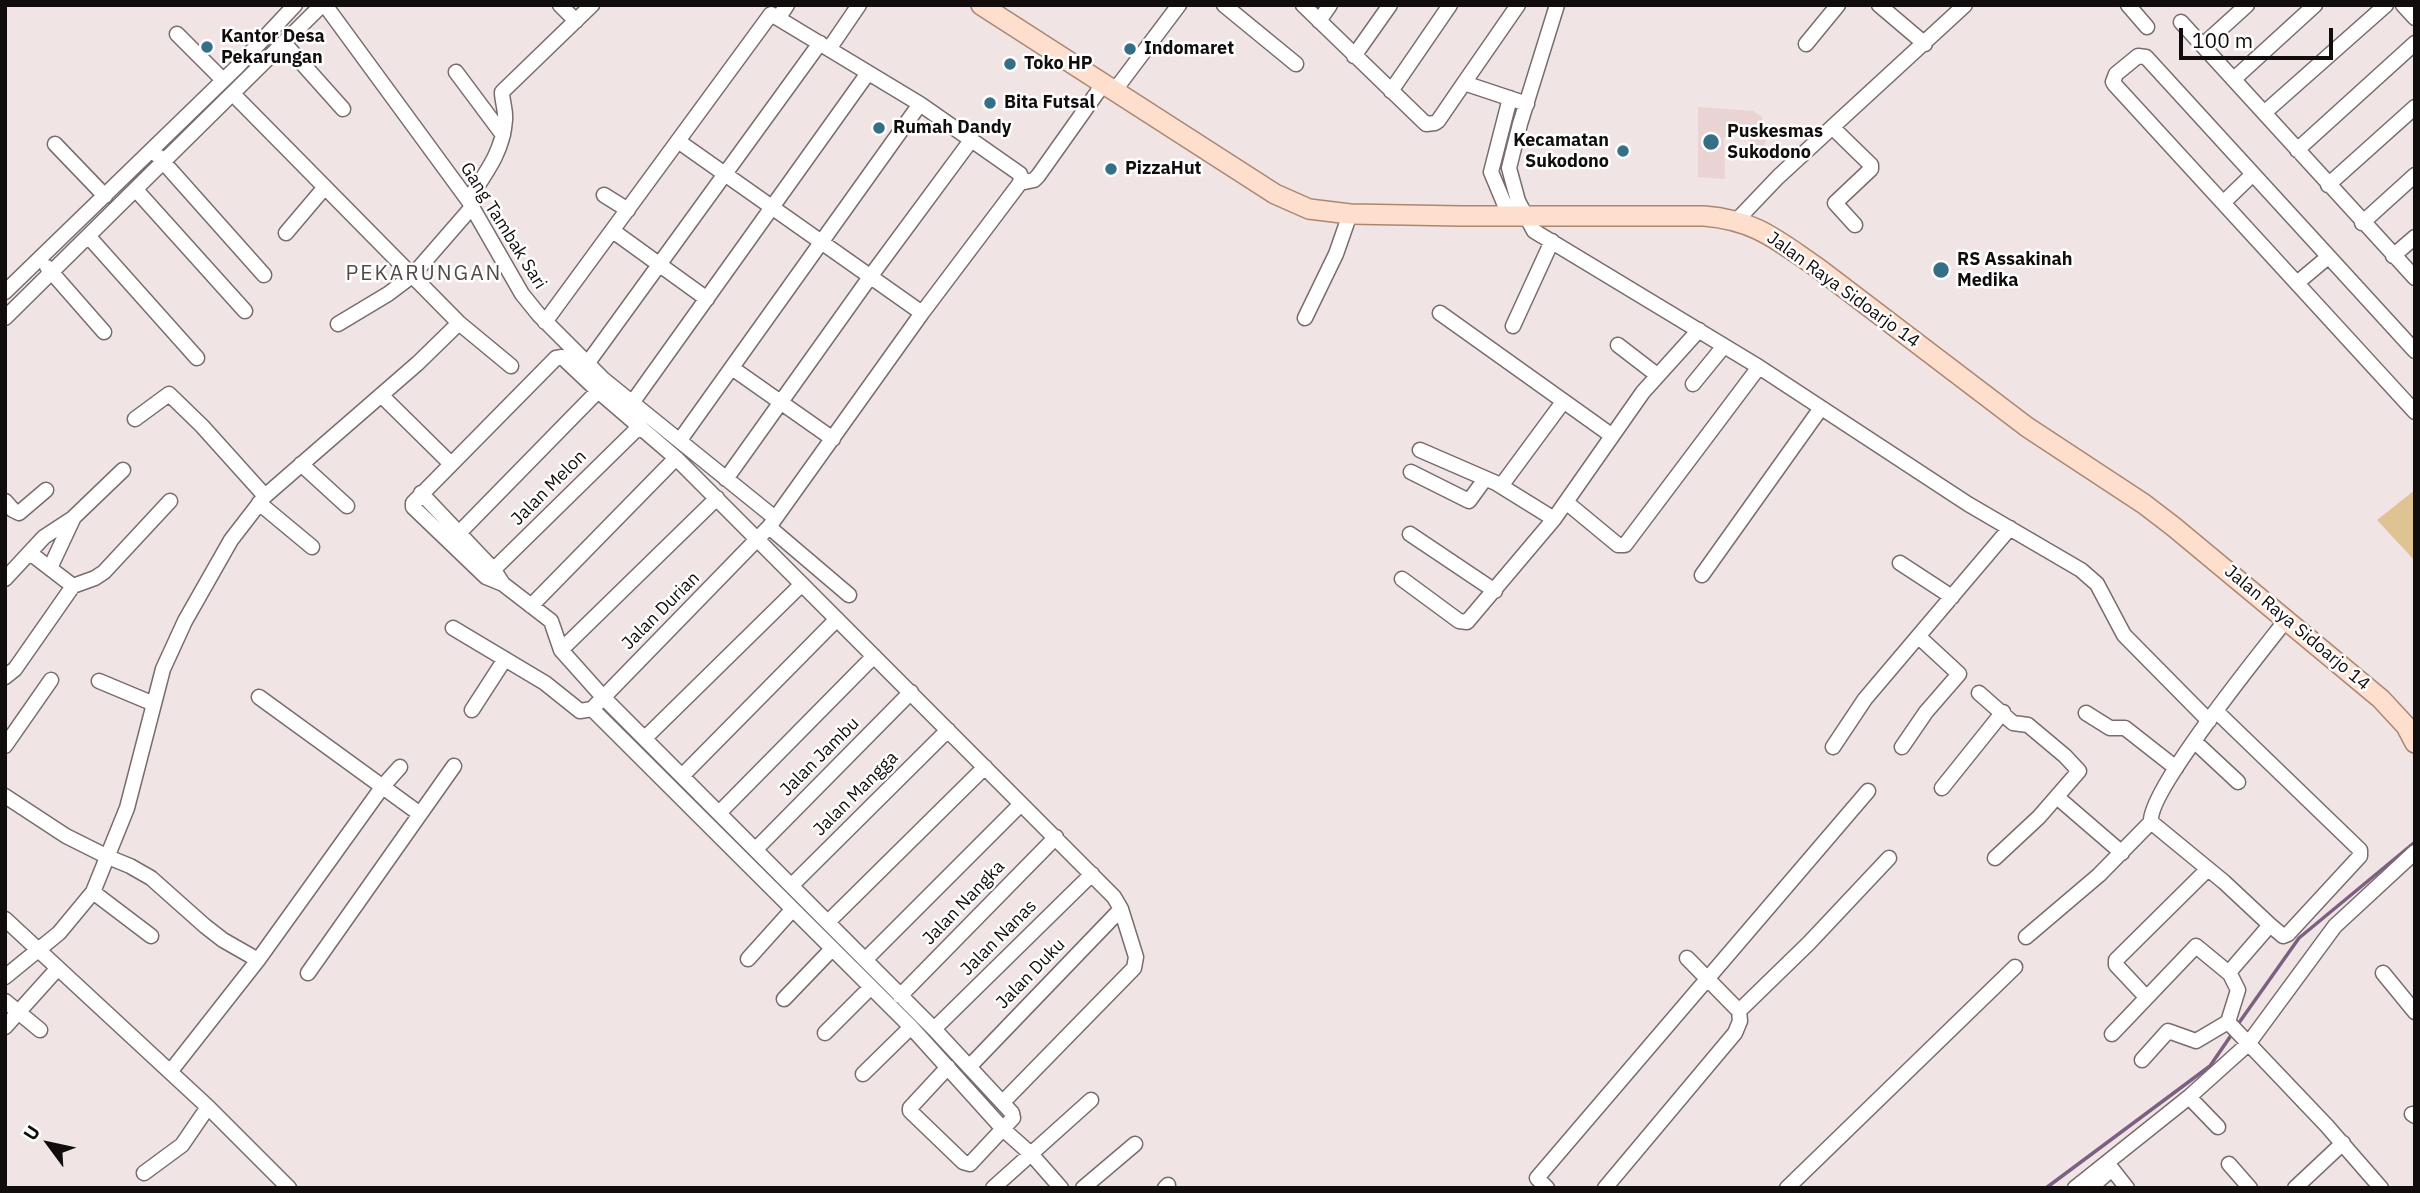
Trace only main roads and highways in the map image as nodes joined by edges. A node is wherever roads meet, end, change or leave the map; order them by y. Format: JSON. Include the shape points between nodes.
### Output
{"nodes":[{"id":1,"x":981,"y":5,"type":"edge"},
{"id":2,"x":2412,"y":730,"type":"edge"}],
"edges":[{"from":1,"to":2,"type":"main road","name":"Jalan Raya Sidoarjo 14","via":[[1275,194],[1309,209],[1350,214],[1737,220],[1786,245],[2027,427],[2144,504],[2372,690]]}]}
